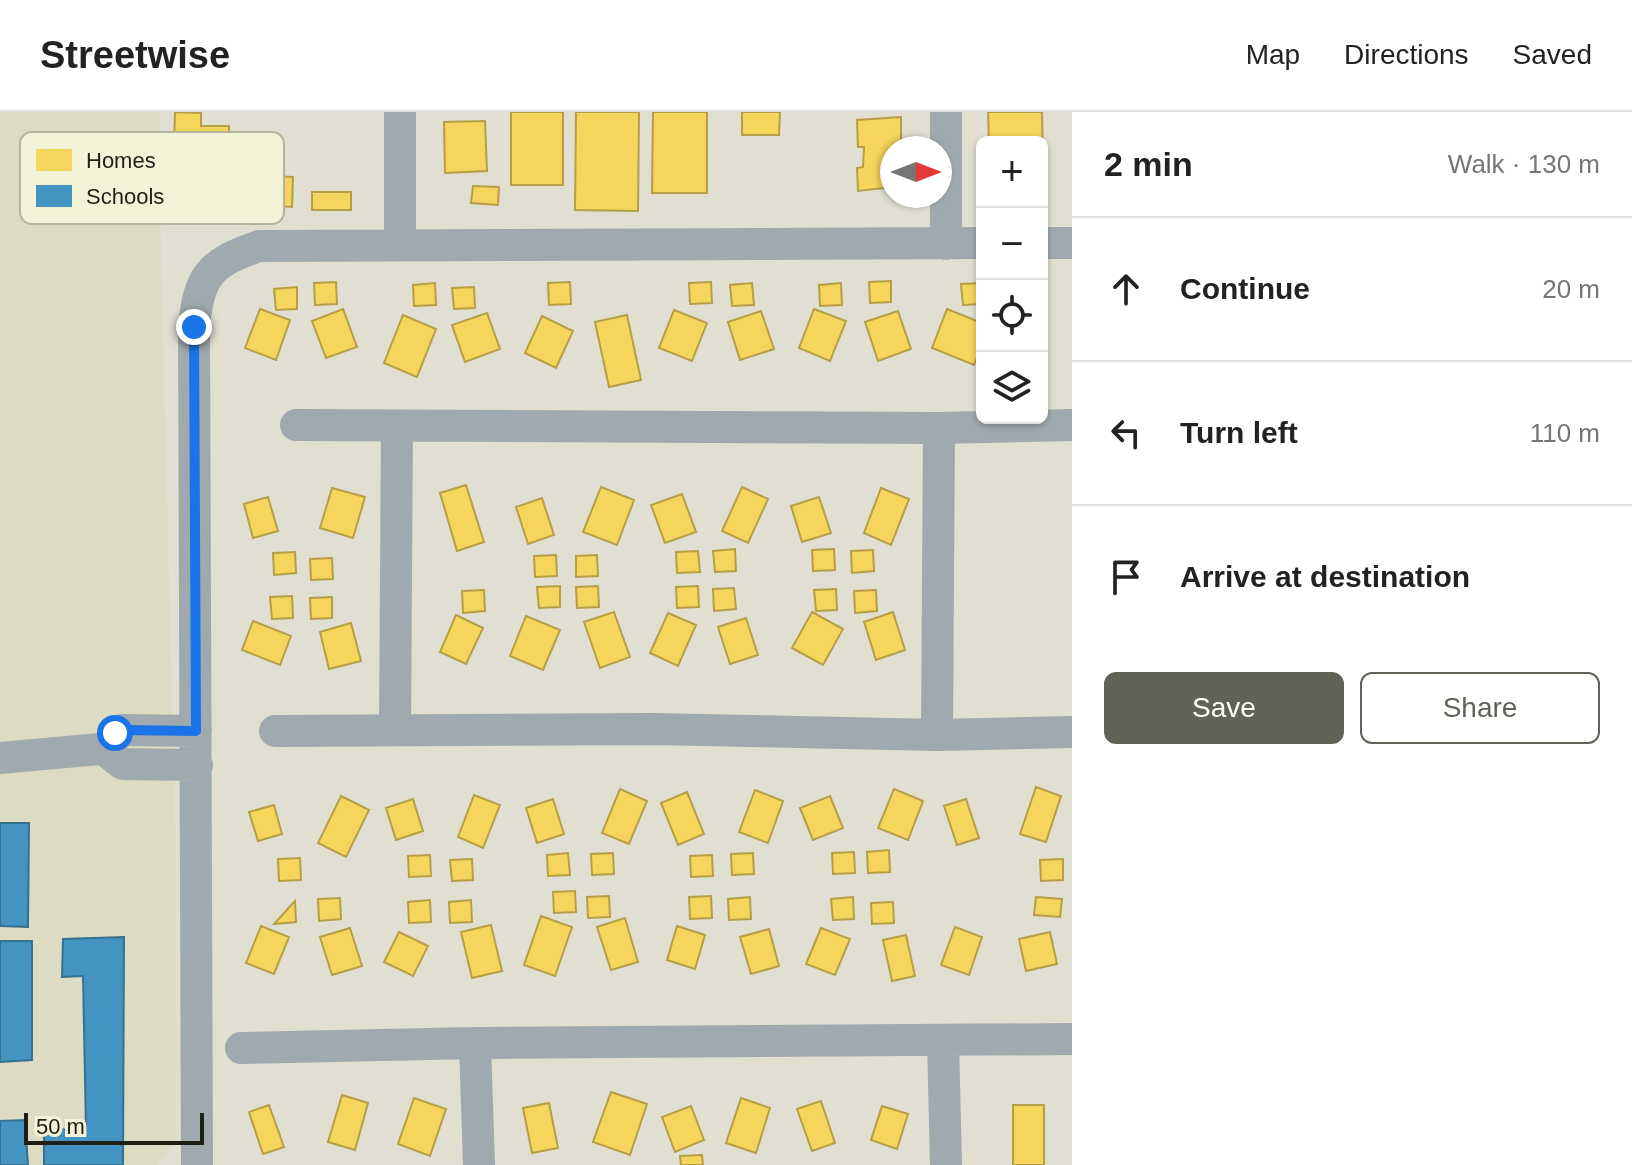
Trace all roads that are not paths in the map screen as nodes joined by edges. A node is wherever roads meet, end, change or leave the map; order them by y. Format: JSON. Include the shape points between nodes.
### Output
{"nodes":[{"id":1,"x":400,"y":112,"type":"edge"},
{"id":2,"x":946,"y":112,"type":"edge"},
{"id":3,"x":976,"y":243,"type":"edge"},
{"id":4,"x":1048,"y":243,"type":"edge"},
{"id":5,"x":1072,"y":243,"type":"edge"},
{"id":6,"x":946,"y":244,"type":"junction"},
{"id":7,"x":400,"y":245,"type":"junction"},
{"id":8,"x":296,"y":425,"type":"dead end"},
{"id":9,"x":1072,"y":425,"type":"edge"},
{"id":10,"x":397,"y":426,"type":"junction"},
{"id":11,"x":939,"y":428,"type":"junction"},
{"id":12,"x":395,"y":730,"type":"junction"},
{"id":13,"x":196,"y":731,"type":"junction"},
{"id":14,"x":275,"y":731,"type":"dead end"},
{"id":15,"x":1072,"y":732,"type":"edge"},
{"id":16,"x":937,"y":735,"type":"junction"},
{"id":17,"x":110,"y":748,"type":"junction"},
{"id":18,"x":0,"y":758,"type":"edge"},
{"id":19,"x":197,"y":765,"type":"junction"},
{"id":20,"x":1072,"y":1039,"type":"edge"},
{"id":21,"x":943,"y":1041,"type":"junction"},
{"id":22,"x":475,"y":1043,"type":"junction"},
{"id":23,"x":241,"y":1048,"type":"dead end"},
{"id":24,"x":197,"y":1165,"type":"edge"},
{"id":25,"x":479,"y":1165,"type":"edge"},
{"id":26,"x":946,"y":1165,"type":"edge"}],
"edges":[{"from":1,"to":7,"type":"street"},
{"from":2,"to":6,"type":"street"},
{"from":3,"to":6,"type":"street"},
{"from":4,"to":5,"type":"street"},
{"from":6,"to":7,"type":"street"},
{"from":7,"to":13,"type":"street","via":[[259,246],[213,267],[197,297]]},
{"from":8,"to":10,"type":"street"},
{"from":9,"to":11,"type":"street"},
{"from":10,"to":11,"type":"street"},
{"from":10,"to":12,"type":"street"},
{"from":11,"to":16,"type":"street"},
{"from":12,"to":14,"type":"street"},
{"from":12,"to":16,"type":"street"},
{"from":13,"to":17,"type":"street","via":[[122,730],[115,733]]},
{"from":13,"to":19,"type":"street"},
{"from":15,"to":16,"type":"street"},
{"from":17,"to":18,"type":"street"},
{"from":17,"to":19,"type":"street","via":[[123,764]]},
{"from":19,"to":24,"type":"street"},
{"from":20,"to":21,"type":"street"},
{"from":21,"to":22,"type":"street"},
{"from":21,"to":26,"type":"street"},
{"from":22,"to":23,"type":"street"},
{"from":22,"to":25,"type":"street"}]}
